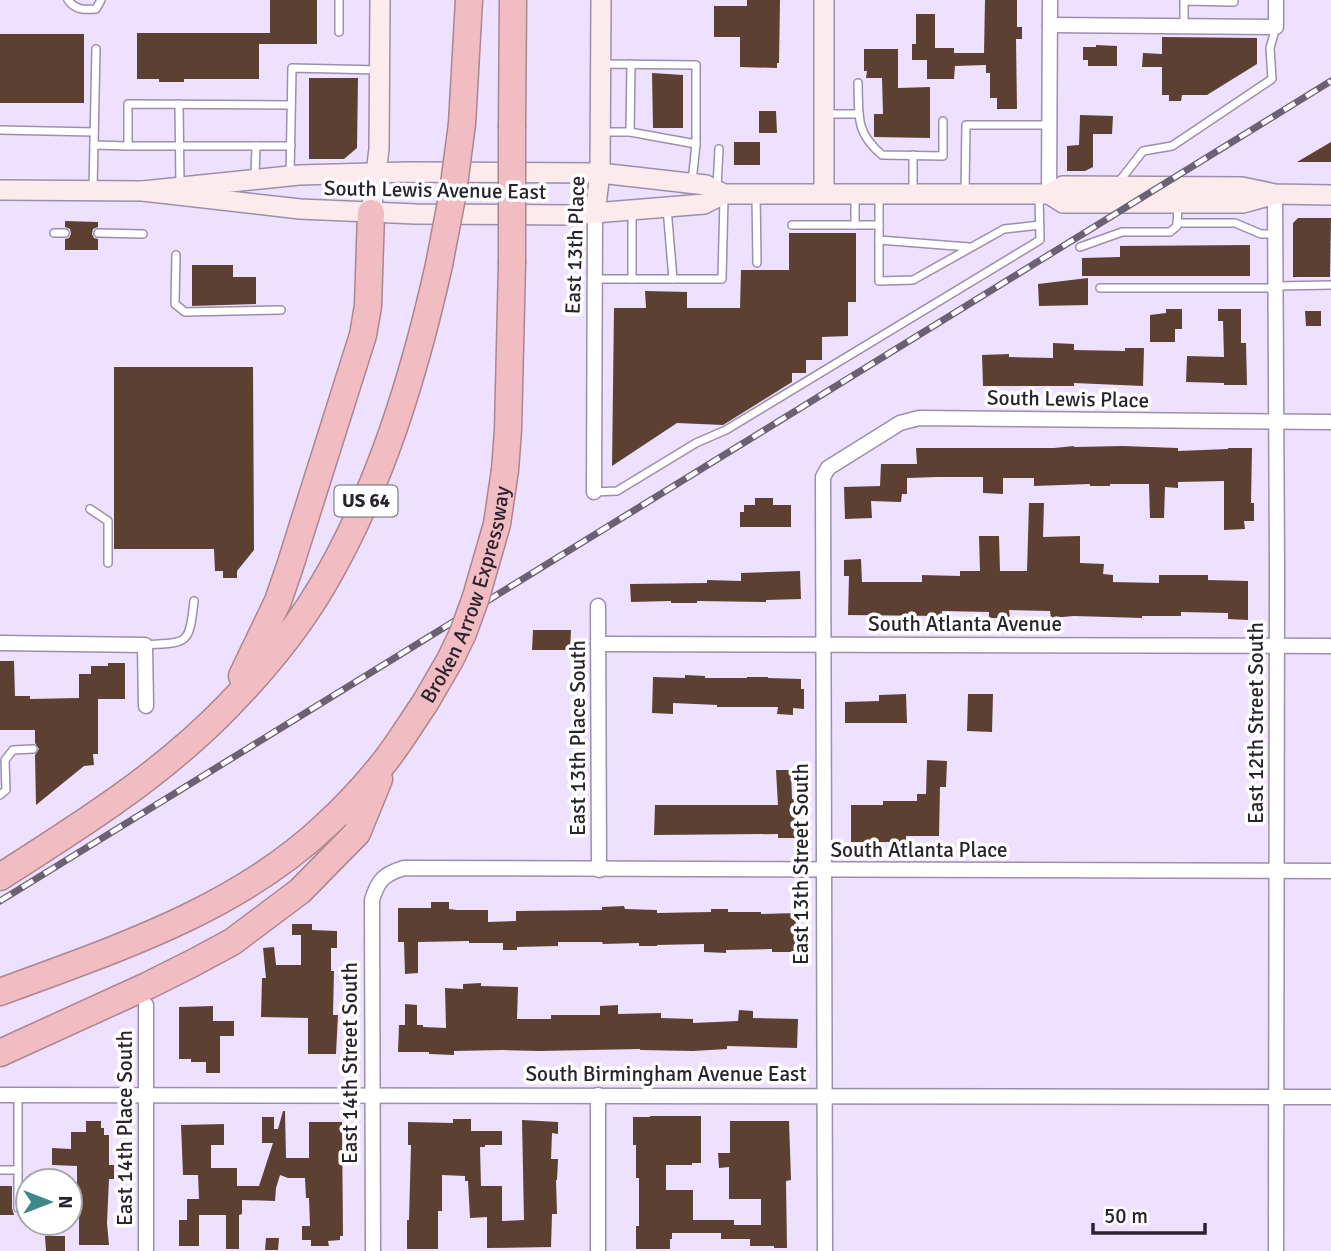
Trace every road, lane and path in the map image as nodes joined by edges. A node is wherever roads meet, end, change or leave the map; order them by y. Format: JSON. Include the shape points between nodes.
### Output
{"nodes":[{"id":1,"x":68,"y":0,"type":"edge"},
{"id":2,"x":101,"y":0,"type":"edge"},
{"id":3,"x":338,"y":0,"type":"edge"},
{"id":4,"x":380,"y":0,"type":"edge"},
{"id":5,"x":469,"y":0,"type":"edge"},
{"id":6,"x":513,"y":0,"type":"edge"},
{"id":7,"x":601,"y":0,"type":"edge"},
{"id":8,"x":824,"y":0,"type":"edge"},
{"id":9,"x":1050,"y":0,"type":"edge"},
{"id":10,"x":1276,"y":0,"type":"edge"},
{"id":11,"x":1234,"y":2,"type":"edge"},
{"id":12,"x":1050,"y":24,"type":"junction"},
{"id":13,"x":1184,"y":26,"type":"junction"},
{"id":14,"x":1276,"y":27,"type":"junction"},
{"id":15,"x":338,"y":32,"type":"dead end"},
{"id":16,"x":96,"y":49,"type":"dead end"},
{"id":17,"x":601,"y":64,"type":"junction"},
{"id":18,"x":631,"y":64,"type":"junction"},
{"id":19,"x":380,"y":70,"type":"junction"},
{"id":20,"x":858,"y":83,"type":"dead end"},
{"id":21,"x":179,"y":104,"type":"junction"},
{"id":22,"x":291,"y":105,"type":"junction"},
{"id":23,"x":824,"y":114,"type":"junction"},
{"id":24,"x":859,"y":114,"type":"junction"},
{"id":25,"x":943,"y":121,"type":"dead end"},
{"id":26,"x":1049,"y":125,"type":"junction"},
{"id":27,"x":0,"y":131,"type":"edge"},
{"id":28,"x":94,"y":132,"type":"junction"},
{"id":29,"x":600,"y":132,"type":"junction"},
{"id":30,"x":630,"y":132,"type":"junction"},
{"id":31,"x":696,"y":144,"type":"junction"},
{"id":32,"x":94,"y":145,"type":"junction"},
{"id":33,"x":128,"y":146,"type":"junction"},
{"id":34,"x":179,"y":146,"type":"junction"},
{"id":35,"x":256,"y":146,"type":"junction"},
{"id":36,"x":291,"y":146,"type":"junction"},
{"id":37,"x":719,"y":149,"type":"dead end"},
{"id":38,"x":913,"y":156,"type":"junction"},
{"id":39,"x":377,"y":172,"type":"junction"},
{"id":40,"x":600,"y":173,"type":"junction"},
{"id":41,"x":290,"y":176,"type":"junction"},
{"id":42,"x":255,"y":180,"type":"junction"},
{"id":43,"x":692,"y":183,"type":"junction"},
{"id":44,"x":1115,"y":186,"type":"junction"},
{"id":45,"x":180,"y":187,"type":"junction"},
{"id":46,"x":0,"y":190,"type":"edge"},
{"id":47,"x":93,"y":191,"type":"junction"},
{"id":48,"x":143,"y":191,"type":"junction"},
{"id":49,"x":720,"y":192,"type":"junction"},
{"id":50,"x":756,"y":194,"type":"junction"},
{"id":51,"x":824,"y":194,"type":"junction"},
{"id":52,"x":855,"y":194,"type":"junction"},
{"id":53,"x":879,"y":194,"type":"junction"},
{"id":54,"x":913,"y":194,"type":"junction"},
{"id":55,"x":965,"y":194,"type":"junction"},
{"id":56,"x":1044,"y":194,"type":"junction"},
{"id":57,"x":1275,"y":194,"type":"junction"},
{"id":58,"x":1331,"y":195,"type":"edge"},
{"id":59,"x":667,"y":207,"type":"junction"},
{"id":60,"x":632,"y":210,"type":"junction"},
{"id":61,"x":371,"y":213,"type":"junction"},
{"id":62,"x":595,"y":213,"type":"junction"},
{"id":63,"x":1177,"y":213,"type":"junction"},
{"id":64,"x":792,"y":225,"type":"dead end"},
{"id":65,"x":855,"y":225,"type":"junction"},
{"id":66,"x":879,"y":225,"type":"junction"},
{"id":67,"x":1040,"y":225,"type":"junction"},
{"id":68,"x":54,"y":233,"type":"dead end"},
{"id":69,"x":65,"y":233,"type":"dead end"},
{"id":70,"x":98,"y":233,"type":"dead end"},
{"id":71,"x":143,"y":234,"type":"dead end"},
{"id":72,"x":1275,"y":234,"type":"junction"},
{"id":73,"x":879,"y":240,"type":"junction"},
{"id":74,"x":971,"y":247,"type":"junction"},
{"id":75,"x":1080,"y":247,"type":"dead end"},
{"id":76,"x":176,"y":255,"type":"dead end"},
{"id":77,"x":757,"y":263,"type":"dead end"},
{"id":78,"x":595,"y":279,"type":"junction"},
{"id":79,"x":632,"y":279,"type":"junction"},
{"id":80,"x":673,"y":279,"type":"junction"},
{"id":81,"x":1331,"y":285,"type":"edge"},
{"id":82,"x":1275,"y":287,"type":"junction"},
{"id":83,"x":1100,"y":288,"type":"dead end"},
{"id":84,"x":281,"y":310,"type":"dead end"},
{"id":85,"x":1276,"y":422,"type":"junction"},
{"id":86,"x":1331,"y":422,"type":"edge"},
{"id":87,"x":823,"y":477,"type":"joint"},
{"id":88,"x":594,"y":492,"type":"joint"},
{"id":89,"x":90,"y":509,"type":"dead end"},
{"id":90,"x":108,"y":563,"type":"dead end"},
{"id":91,"x":194,"y":601,"type":"dead end"},
{"id":92,"x":598,"y":606,"type":"dead end"},
{"id":93,"x":0,"y":643,"type":"edge"},
{"id":94,"x":598,"y":644,"type":"junction"},
{"id":95,"x":824,"y":644,"type":"junction"},
{"id":96,"x":145,"y":645,"type":"junction"},
{"id":97,"x":1277,"y":646,"type":"junction"},
{"id":98,"x":1331,"y":646,"type":"edge"},
{"id":99,"x":146,"y":706,"type":"dead end"},
{"id":100,"x":228,"y":706,"type":"junction"},
{"id":101,"x":33,"y":749,"type":"dead end"},
{"id":102,"x":3,"y":759,"type":"edge"},
{"id":103,"x":387,"y":759,"type":"junction"},
{"id":104,"x":0,"y":795,"type":"edge"},
{"id":105,"x":599,"y":870,"type":"junction"},
{"id":106,"x":824,"y":870,"type":"junction"},
{"id":107,"x":1276,"y":871,"type":"junction"},
{"id":108,"x":1331,"y":871,"type":"edge"},
{"id":109,"x":0,"y":877,"type":"edge"},
{"id":110,"x":383,"y":878,"type":"joint"},
{"id":111,"x":0,"y":992,"type":"edge"},
{"id":112,"x":146,"y":1005,"type":"dead end"},
{"id":113,"x":0,"y":1053,"type":"edge"},
{"id":114,"x":146,"y":1094,"type":"junction"},
{"id":115,"x":0,"y":1095,"type":"edge"},
{"id":116,"x":18,"y":1095,"type":"junction"},
{"id":117,"x":372,"y":1095,"type":"junction"},
{"id":118,"x":598,"y":1095,"type":"junction"},
{"id":119,"x":825,"y":1096,"type":"junction"},
{"id":120,"x":1275,"y":1097,"type":"junction"},
{"id":121,"x":1331,"y":1097,"type":"edge"},
{"id":122,"x":18,"y":1167,"type":"edge"},
{"id":123,"x":146,"y":1251,"type":"edge"},
{"id":124,"x":373,"y":1251,"type":"edge"},
{"id":125,"x":598,"y":1251,"type":"edge"},
{"id":126,"x":825,"y":1251,"type":"edge"},
{"id":127,"x":1276,"y":1251,"type":"edge"}],
"edges":[{"from":1,"to":2,"type":"lane","via":[[76,9],[85,10],[96,9]]},
{"from":3,"to":15,"type":"lane"},
{"from":4,"to":19,"type":"street"},
{"from":5,"to":100,"type":"highway","number":"US 64","bridge":true,"via":[[453,192],[427,318],[383,458],[362,510],[320,589],[293,630]]},
{"from":6,"to":103,"type":"highway","name":"Broken Arrow Expressway","bridge":true,"via":[[508,430],[497,524],[463,633],[425,703]]},
{"from":7,"to":17,"type":"street","name":"East 13th Place"},
{"from":8,"to":23,"type":"street"},
{"from":9,"to":12,"type":"street"},
{"from":10,"to":14,"type":"street"},
{"from":11,"to":13,"type":"lane","via":[[1184,1]]},
{"from":12,"to":13,"type":"street"},
{"from":12,"to":26,"type":"street"},
{"from":13,"to":14,"type":"street"},
{"from":14,"to":44,"type":"lane","via":[[1270,48],[1272,79],[1172,146],[1143,151]]},
{"from":16,"to":28,"type":"lane"},
{"from":17,"to":18,"type":"lane"},
{"from":17,"to":29,"type":"street","name":"East 13th Place"},
{"from":18,"to":30,"type":"lane"},
{"from":18,"to":31,"type":"lane","via":[[696,65]]},
{"from":19,"to":22,"type":"lane","via":[[292,68]]},
{"from":19,"to":39,"type":"street"},
{"from":20,"to":24,"type":"lane"},
{"from":21,"to":22,"type":"lane"},
{"from":21,"to":33,"type":"lane","via":[[128,104]]},
{"from":21,"to":34,"type":"lane"},
{"from":22,"to":36,"type":"lane"},
{"from":23,"to":24,"type":"lane"},
{"from":23,"to":51,"type":"street"},
{"from":24,"to":38,"type":"lane","via":[[863,133],[883,155]]},
{"from":25,"to":38,"type":"lane","via":[[943,156]]},
{"from":26,"to":55,"type":"lane","via":[[966,125]]},
{"from":26,"to":56,"type":"street"},
{"from":27,"to":28,"type":"lane"},
{"from":28,"to":32,"type":"lane"},
{"from":29,"to":30,"type":"lane"},
{"from":29,"to":40,"type":"street","name":"East 13th Place"},
{"from":30,"to":31,"type":"lane"},
{"from":31,"to":43,"type":"lane"},
{"from":32,"to":33,"type":"lane"},
{"from":32,"to":47,"type":"lane"},
{"from":33,"to":34,"type":"lane"},
{"from":34,"to":35,"type":"lane"},
{"from":34,"to":45,"type":"lane"},
{"from":35,"to":36,"type":"lane"},
{"from":35,"to":42,"type":"lane"},
{"from":36,"to":41,"type":"lane"},
{"from":37,"to":49,"type":"lane"},
{"from":38,"to":54,"type":"lane"},
{"from":39,"to":40,"type":"street","name":"South Lewis Avenue East"},
{"from":39,"to":41,"type":"street","name":"South Lewis Avenue East"},
{"from":39,"to":61,"type":"street"},
{"from":40,"to":43,"type":"street","name":"South Lewis Avenue East"},
{"from":40,"to":62,"type":"street","name":"East 13th Place"},
{"from":41,"to":42,"type":"street","name":"South Lewis Avenue East"},
{"from":42,"to":45,"type":"street","name":"South Lewis Avenue East"},
{"from":43,"to":49,"type":"street","name":"South Lewis Avenue East"},
{"from":44,"to":56,"type":"street","name":"South Lewis Avenue East","via":[[1063,186]]},
{"from":44,"to":57,"type":"street","name":"South Lewis Avenue East","via":[[1242,187]]},
{"from":45,"to":48,"type":"street","name":"South Lewis Avenue East"},
{"from":46,"to":47,"type":"street","name":"South Lewis Avenue East"},
{"from":47,"to":48,"type":"street","name":"South Lewis Avenue East"},
{"from":48,"to":61,"type":"street","name":"South Lewis Avenue East"},
{"from":49,"to":50,"type":"street","name":"South Lewis Avenue East"},
{"from":49,"to":59,"type":"street","name":"South Lewis Avenue East","via":[[704,204]]},
{"from":49,"to":80,"type":"lane","via":[[722,279]]},
{"from":50,"to":51,"type":"street","name":"South Lewis Avenue East"},
{"from":50,"to":77,"type":"lane"},
{"from":51,"to":52,"type":"street","name":"South Lewis Avenue East"},
{"from":52,"to":53,"type":"street","name":"South Lewis Avenue East"},
{"from":52,"to":65,"type":"lane"},
{"from":53,"to":54,"type":"street","name":"South Lewis Avenue East"},
{"from":53,"to":66,"type":"lane"},
{"from":54,"to":55,"type":"street","name":"South Lewis Avenue East"},
{"from":55,"to":56,"type":"street","name":"South Lewis Avenue East"},
{"from":56,"to":63,"type":"street","name":"South Lewis Avenue East","via":[[1063,203]]},
{"from":56,"to":67,"type":"lane"},
{"from":57,"to":58,"type":"street","name":"South Lewis Avenue East"},
{"from":57,"to":63,"type":"street","name":"South Lewis Avenue East"},
{"from":57,"to":72,"type":"street","name":"East 12th Street South"},
{"from":59,"to":60,"type":"street","name":"South Lewis Avenue East"},
{"from":59,"to":80,"type":"lane"},
{"from":60,"to":62,"type":"street","name":"South Lewis Avenue East"},
{"from":60,"to":79,"type":"lane"},
{"from":61,"to":62,"type":"street","name":"South Lewis Avenue East"},
{"from":61,"to":100,"type":"highway","via":[[363,335],[278,601]]},
{"from":62,"to":78,"type":"street","name":"East 13th Place"},
{"from":63,"to":72,"type":"lane"},
{"from":63,"to":75,"type":"lane","via":[[1177,226],[1170,232],[1122,232]]},
{"from":64,"to":65,"type":"lane"},
{"from":65,"to":66,"type":"lane"},
{"from":66,"to":73,"type":"lane"},
{"from":67,"to":74,"type":"lane","via":[[1004,229]]},
{"from":67,"to":88,"type":"lane","via":[[1040,240],[726,430],[617,491]]},
{"from":68,"to":69,"type":"lane"},
{"from":70,"to":71,"type":"lane"},
{"from":72,"to":82,"type":"street","name":"East 12th Street South"},
{"from":73,"to":74,"type":"lane"},
{"from":73,"to":74,"type":"lane","via":[[879,281],[913,280]]},
{"from":76,"to":84,"type":"lane","via":[[175,304],[185,312]]},
{"from":78,"to":79,"type":"lane"},
{"from":78,"to":88,"type":"street","name":"East 13th Place"},
{"from":79,"to":80,"type":"lane"},
{"from":81,"to":82,"type":"lane"},
{"from":82,"to":83,"type":"lane"},
{"from":82,"to":85,"type":"street","name":"East 12th Street South"},
{"from":85,"to":86,"type":"street","name":"South Lewis Place"},
{"from":85,"to":87,"type":"street","name":"South Lewis Place","via":[[919,418],[900,423],[828,468]]},
{"from":85,"to":97,"type":"street","name":"East 12th Street South"},
{"from":87,"to":95,"type":"street","name":"East 13th Street South"},
{"from":89,"to":90,"type":"lane","via":[[108,521]]},
{"from":91,"to":96,"type":"lane","via":[[191,629],[184,639]]},
{"from":92,"to":94,"type":"street","name":"East 13th Place South"},
{"from":93,"to":96,"type":"street"},
{"from":94,"to":95,"type":"street","name":"South Atlanta Avenue"},
{"from":94,"to":105,"type":"street","name":"East 13th Place South"},
{"from":95,"to":97,"type":"street","name":"South Atlanta Avenue"},
{"from":95,"to":106,"type":"street","name":"East 13th Street South"},
{"from":96,"to":99,"type":"street"},
{"from":97,"to":98,"type":"street","name":"South Atlanta Avenue"},
{"from":97,"to":107,"type":"street","name":"East 12th Street South"},
{"from":100,"to":109,"type":"highway","number":"US 64","via":[[150,775]]},
{"from":101,"to":102,"type":"lane","via":[[13,750]]},
{"from":102,"to":104,"type":"lane","via":[[6,790]]},
{"from":103,"to":111,"type":"highway","name":"Broken Arrow Expressway","via":[[323,828],[244,887],[164,928]]},
{"from":103,"to":113,"type":"highway","via":[[357,833],[291,898],[232,942],[191,964]]},
{"from":105,"to":106,"type":"street","name":"South Atlanta Place"},
{"from":105,"to":110,"type":"street","name":"South Atlanta Place","via":[[404,868]]},
{"from":106,"to":107,"type":"street","name":"South Atlanta Place"},
{"from":106,"to":119,"type":"street","name":"East 13th Street South"},
{"from":107,"to":108,"type":"street","name":"South Atlanta Place"},
{"from":107,"to":120,"type":"street","name":"East 12th Street South"},
{"from":110,"to":117,"type":"street","name":"East 14th Street South","via":[[372,900]]},
{"from":112,"to":114,"type":"street","name":"East 14th Place South"},
{"from":114,"to":116,"type":"street","name":"South Birmingham Avenue East"},
{"from":114,"to":117,"type":"street","name":"South Birmingham Avenue East"},
{"from":114,"to":123,"type":"street","name":"East 14th Place South"},
{"from":115,"to":116,"type":"street","name":"South Birmingham Avenue East"},
{"from":116,"to":122,"type":"lane"},
{"from":117,"to":118,"type":"street","name":"South Birmingham Avenue East"},
{"from":117,"to":124,"type":"street","name":"East 14th Street South"},
{"from":118,"to":119,"type":"street","name":"South Birmingham Avenue East"},
{"from":118,"to":125,"type":"street"},
{"from":119,"to":120,"type":"street","name":"South Birmingham Avenue East"},
{"from":119,"to":126,"type":"street","name":"East 13th Street South"},
{"from":120,"to":121,"type":"street","name":"South Birmingham Avenue East"},
{"from":120,"to":127,"type":"street","name":"East 12th Street South"}]}
